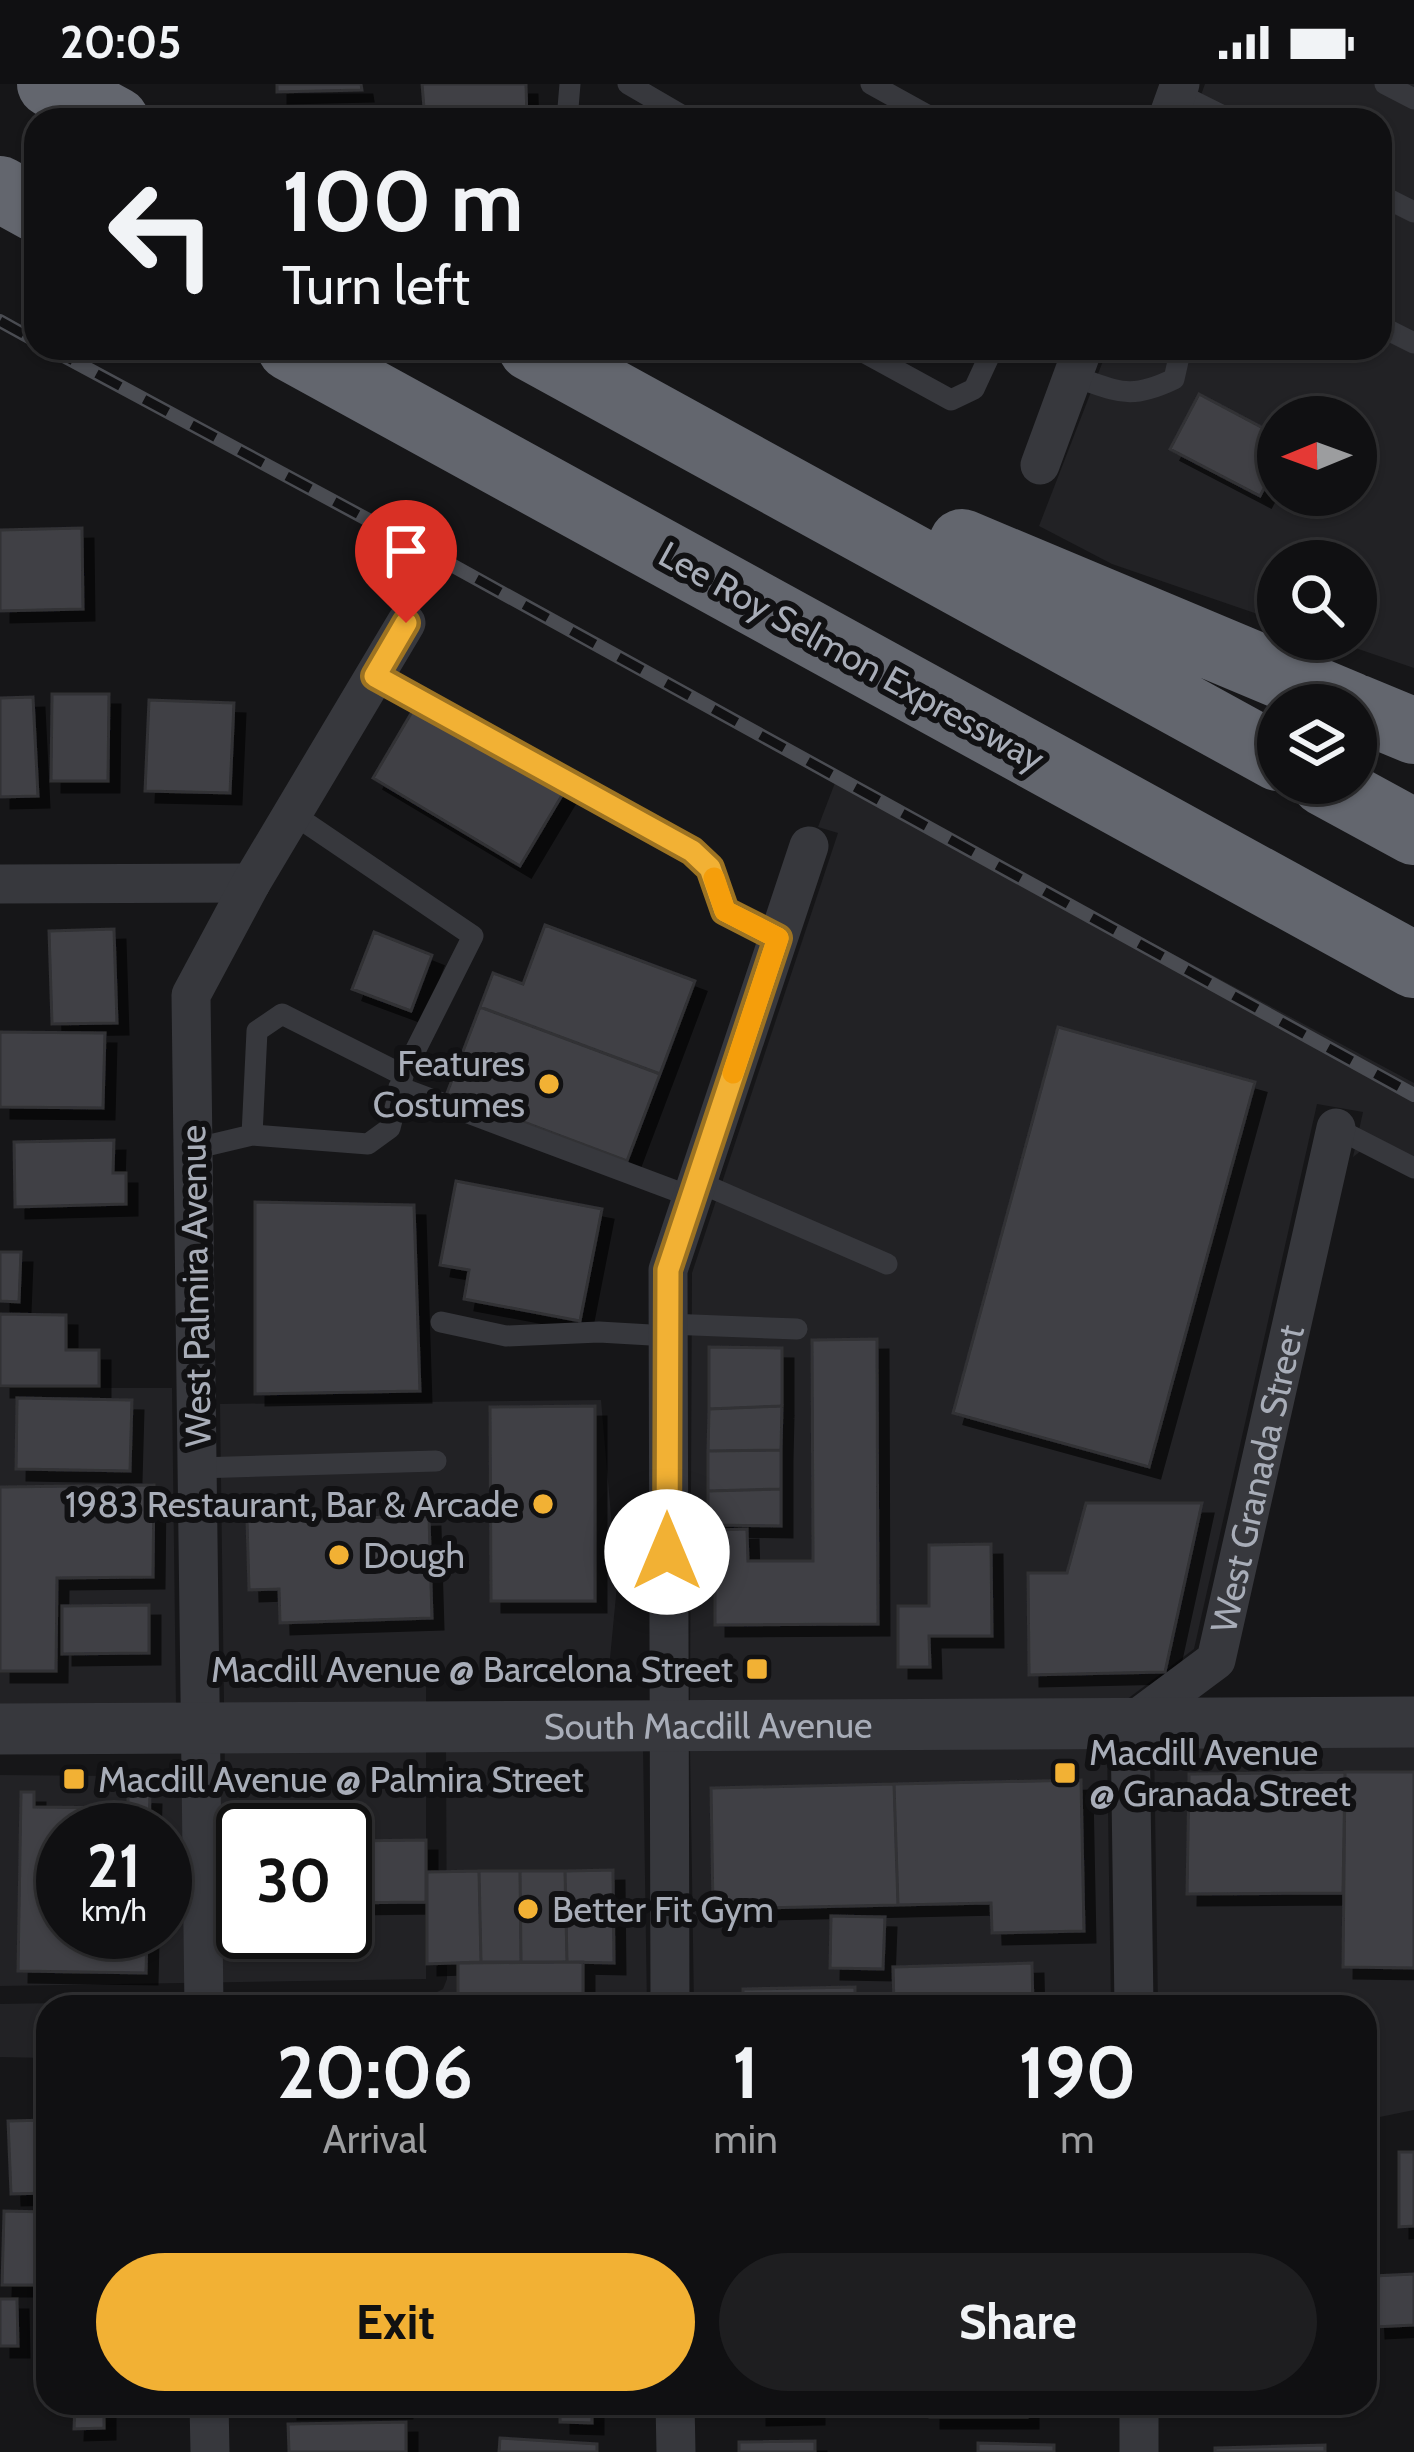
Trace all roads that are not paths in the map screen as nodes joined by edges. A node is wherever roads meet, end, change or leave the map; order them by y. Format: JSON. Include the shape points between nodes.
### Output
{"nodes":[{"id":1,"x":50,"y":84,"type":"edge"},
{"id":2,"x":628,"y":84,"type":"edge"},
{"id":3,"x":871,"y":84,"type":"edge"},
{"id":4,"x":1385,"y":84,"type":"edge"},
{"id":5,"x":1414,"y":99,"type":"edge"},
{"id":6,"x":94,"y":108,"type":"edge"},
{"id":7,"x":669,"y":108,"type":"edge"},
{"id":8,"x":914,"y":108,"type":"edge"},
{"id":9,"x":312,"y":360,"type":"edge"},
{"id":10,"x":552,"y":360,"type":"edge"},
{"id":11,"x":878,"y":360,"type":"edge"},
{"id":12,"x":987,"y":360,"type":"edge"},
{"id":13,"x":1178,"y":360,"type":"edge"},
{"id":14,"x":1078,"y":362,"type":"edge"},
{"id":15,"x":626,"y":401,"type":"junction"},
{"id":16,"x":1040,"y":466,"type":"dead end"},
{"id":17,"x":406,"y":623,"type":"dead end"},
{"id":18,"x":375,"y":676,"type":"junction"},
{"id":19,"x":1301,"y":684,"type":"edge"},
{"id":20,"x":1377,"y":716,"type":"edge"},
{"id":21,"x":1414,"y":731,"type":"edge"},
{"id":22,"x":1257,"y":747,"type":"edge"},
{"id":23,"x":1363,"y":804,"type":"edge"},
{"id":24,"x":292,"y":814,"type":"junction"},
{"id":25,"x":1414,"y":832,"type":"edge"},
{"id":26,"x":808,"y":846,"type":"dead end"},
{"id":27,"x":251,"y":883,"type":"junction"},
{"id":28,"x":0,"y":884,"type":"edge"},
{"id":29,"x":778,"y":938,"type":"junction"},
{"id":30,"x":1414,"y":965,"type":"edge"},
{"id":31,"x":401,"y":1081,"type":"junction"},
{"id":32,"x":1336,"y":1128,"type":"joint"},
{"id":33,"x":252,"y":1135,"type":"junction"},
{"id":34,"x":193,"y":1149,"type":"junction"},
{"id":35,"x":1414,"y":1168,"type":"edge"},
{"id":36,"x":695,"y":1189,"type":"junction"},
{"id":37,"x":887,"y":1264,"type":"dead end"},
{"id":38,"x":441,"y":1322,"type":"dead end"},
{"id":39,"x":797,"y":1329,"type":"dead end"},
{"id":40,"x":668,"y":1330,"type":"junction"},
{"id":41,"x":436,"y":1460,"type":"dead end"},
{"id":42,"x":196,"y":1468,"type":"junction"},
{"id":43,"x":1414,"y":1723,"type":"edge"},
{"id":44,"x":1130,"y":1724,"type":"junction"},
{"id":45,"x":667,"y":1725,"type":"junction"},
{"id":46,"x":200,"y":1728,"type":"junction"},
{"id":47,"x":0,"y":1729,"type":"edge"},
{"id":48,"x":204,"y":1995,"type":"edge"},
{"id":49,"x":670,"y":1995,"type":"edge"},
{"id":50,"x":1134,"y":1995,"type":"edge"},
{"id":51,"x":209,"y":2415,"type":"edge"},
{"id":52,"x":675,"y":2415,"type":"edge"},
{"id":53,"x":1139,"y":2415,"type":"edge"},
{"id":54,"x":210,"y":2452,"type":"edge"},
{"id":55,"x":676,"y":2452,"type":"edge"},
{"id":56,"x":1139,"y":2452,"type":"edge"}],
"edges":[{"from":1,"to":6,"type":"highway"},
{"from":2,"to":7,"type":"lane"},
{"from":3,"to":8,"type":"lane"},
{"from":4,"to":5,"type":"lane"},
{"from":9,"to":30,"type":"highway","name":"Lee Roy Selmon Expressway"},
{"from":10,"to":15,"type":"highway"},
{"from":11,"to":12,"type":"lane","via":[[951,400],[974,388]]},
{"from":13,"to":14,"type":"lane","via":[[1174,379],[1128,394]]},
{"from":14,"to":16,"type":"street"},
{"from":15,"to":19,"type":"highway"},
{"from":15,"to":22,"type":"highway"},
{"from":17,"to":18,"type":"street","name":"West Palmira Avenue"},
{"from":18,"to":24,"type":"street","name":"West Palmira Avenue"},
{"from":18,"to":29,"type":"lane","via":[[692,851],[710,868],[725,911]]},
{"from":20,"to":21,"type":"highway"},
{"from":23,"to":25,"type":"highway"},
{"from":24,"to":27,"type":"street","name":"West Palmira Avenue"},
{"from":24,"to":31,"type":"lane","via":[[473,935]]},
{"from":26,"to":29,"type":"street"},
{"from":27,"to":28,"type":"street"},
{"from":27,"to":34,"type":"street","name":"West Palmira Avenue","via":[[191,995]]},
{"from":29,"to":36,"type":"street"},
{"from":31,"to":33,"type":"lane","via":[[390,1128],[368,1144]]},
{"from":31,"to":33,"type":"lane","via":[[282,1014],[257,1031]]},
{"from":31,"to":36,"type":"lane"},
{"from":32,"to":35,"type":"lane"},
{"from":32,"to":44,"type":"street","name":"West Granada Street","via":[[1216,1660]]},
{"from":33,"to":34,"type":"lane"},
{"from":34,"to":42,"type":"street","name":"West Palmira Avenue"},
{"from":36,"to":37,"type":"lane"},
{"from":36,"to":40,"type":"street","via":[[668,1270]]},
{"from":38,"to":40,"type":"lane","via":[[506,1336]]},
{"from":39,"to":40,"type":"lane"},
{"from":40,"to":45,"type":"street"},
{"from":41,"to":42,"type":"lane"},
{"from":42,"to":46,"type":"street","name":"West Palmira Avenue"},
{"from":43,"to":44,"type":"street","name":"South Macdill Avenue"},
{"from":44,"to":45,"type":"street","name":"South Macdill Avenue"},
{"from":44,"to":50,"type":"street"},
{"from":45,"to":46,"type":"street","name":"South Macdill Avenue"},
{"from":45,"to":49,"type":"street"},
{"from":46,"to":47,"type":"street","name":"South Macdill Avenue"},
{"from":46,"to":48,"type":"street","name":"West Palmira Avenue"},
{"from":51,"to":54,"type":"street"},
{"from":52,"to":55,"type":"street"},
{"from":53,"to":56,"type":"street"}]}
